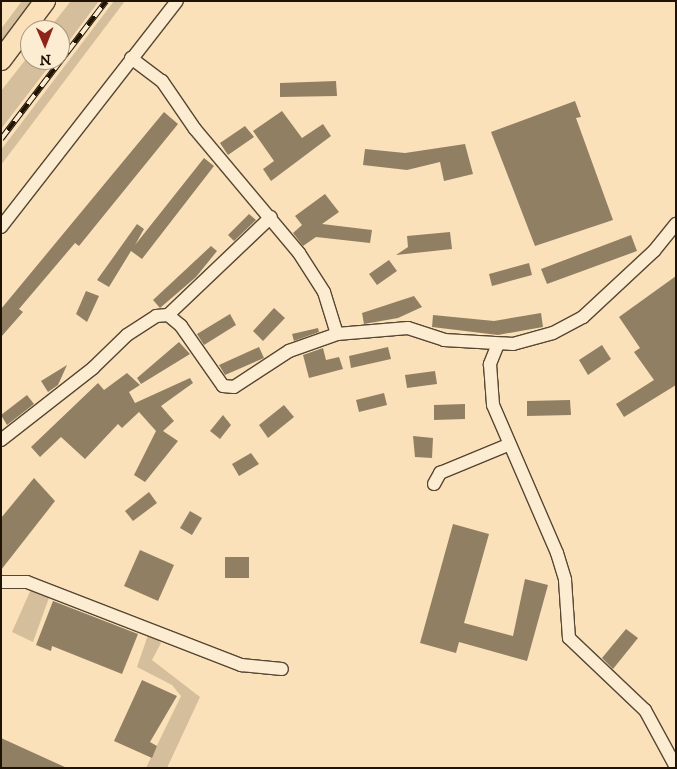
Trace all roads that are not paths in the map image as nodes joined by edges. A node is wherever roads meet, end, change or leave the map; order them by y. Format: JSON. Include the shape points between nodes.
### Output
{"nodes":[{"id":1,"x":45,"y":1,"type":"edge"},
{"id":2,"x":177,"y":1,"type":"edge"},
{"id":3,"x":131,"y":58,"type":"junction"},
{"id":4,"x":1,"y":60,"type":"edge"},
{"id":5,"x":271,"y":217,"type":"junction"},
{"id":6,"x":676,"y":224,"type":"edge"},
{"id":7,"x":1,"y":227,"type":"edge"},
{"id":8,"x":168,"y":315,"type":"junction"},
{"id":9,"x":336,"y":334,"type":"junction"},
{"id":10,"x":498,"y":344,"type":"junction"},
{"id":11,"x":1,"y":440,"type":"edge"},
{"id":12,"x":508,"y":446,"type":"junction"},
{"id":13,"x":434,"y":484,"type":"dead end"},
{"id":14,"x":1,"y":582,"type":"edge"},
{"id":15,"x":282,"y":669,"type":"dead end"},
{"id":16,"x":676,"y":767,"type":"edge"}],
"edges":[{"from":1,"to":4,"type":"main road"},
{"from":2,"to":3,"type":"street"},
{"from":3,"to":5,"type":"street","via":[[162,81],[195,129]]},
{"from":3,"to":7,"type":"street"},
{"from":5,"to":8,"type":"street"},
{"from":5,"to":9,"type":"street","via":[[313,271]]},
{"from":6,"to":10,"type":"street","via":[[654,251],[582,317],[553,334]]},
{"from":8,"to":9,"type":"street","via":[[203,355],[222,386],[234,387],[289,351]]},
{"from":8,"to":11,"type":"street","via":[[141,324]]},
{"from":9,"to":10,"type":"street","via":[[408,328],[444,340]]},
{"from":10,"to":12,"type":"street","via":[[490,364],[493,405]]},
{"from":12,"to":13,"type":"street","via":[[440,473]]},
{"from":12,"to":16,"type":"street","via":[[557,553],[565,580],[569,638],[645,710]]},
{"from":14,"to":15,"type":"street","via":[[28,582],[241,665]]}]}
